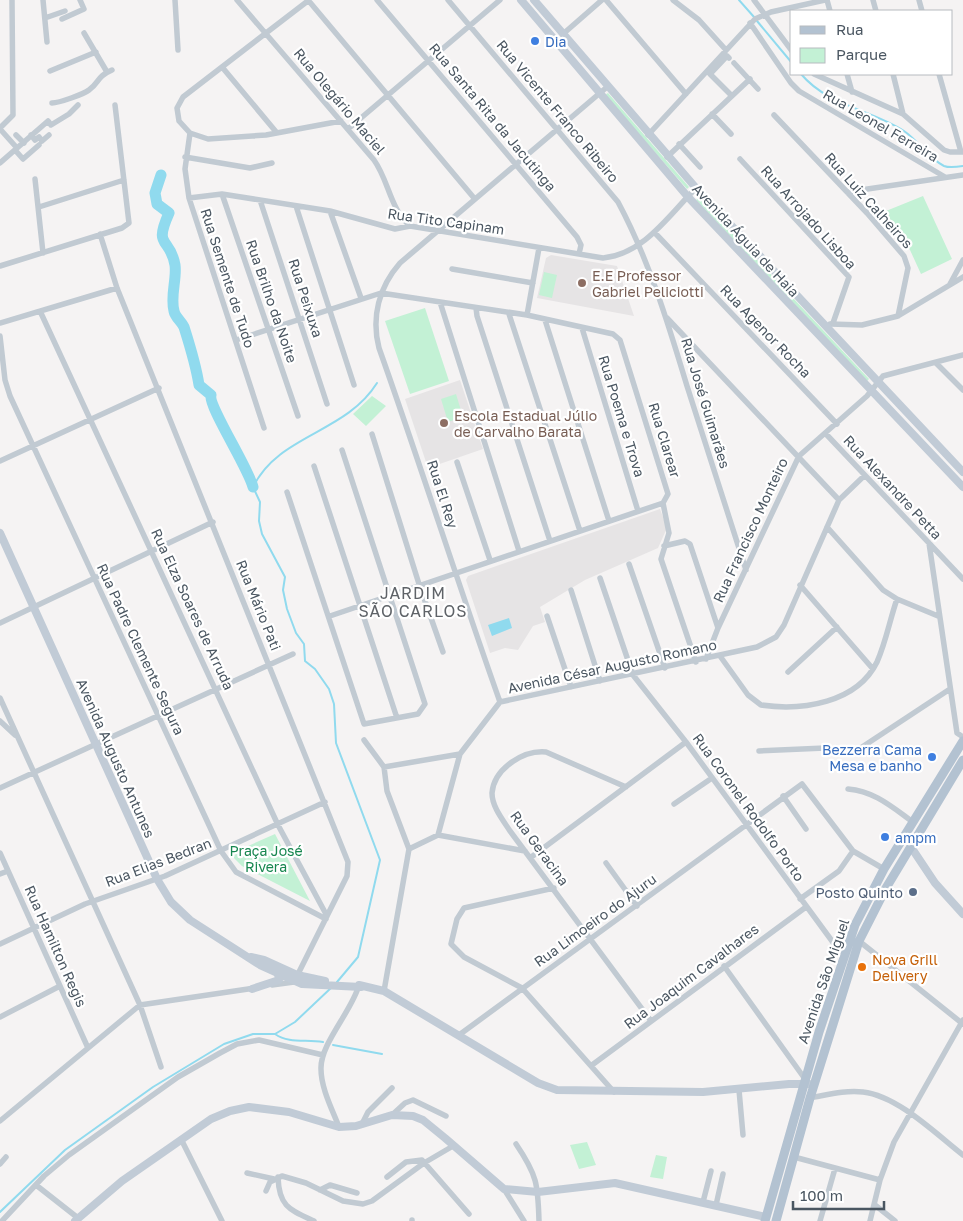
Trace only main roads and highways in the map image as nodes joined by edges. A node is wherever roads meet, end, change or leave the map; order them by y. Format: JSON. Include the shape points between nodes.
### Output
{"nodes":[{"id":1,"x":963,"y":741,"type":"edge"},
{"id":2,"x":963,"y":760,"type":"edge"},
{"id":3,"x":911,"y":825,"type":"junction"},
{"id":4,"x":911,"y":848,"type":"junction"},
{"id":5,"x":766,"y":1219,"type":"edge"},
{"id":6,"x":776,"y":1221,"type":"edge"}],
"edges":[{"from":1,"to":3,"type":"main road","name":"Avenida São Miguel"},
{"from":2,"to":4,"type":"main road","name":"Avenida São Miguel"},
{"from":3,"to":4,"type":"main road","via":[[908,842]]},
{"from":3,"to":5,"type":"main road","name":"Avenida São Miguel","via":[[884,869],[843,956]]},
{"from":4,"to":6,"type":"main road","name":"Avenida São Miguel","via":[[859,941],[814,1084]]}]}
